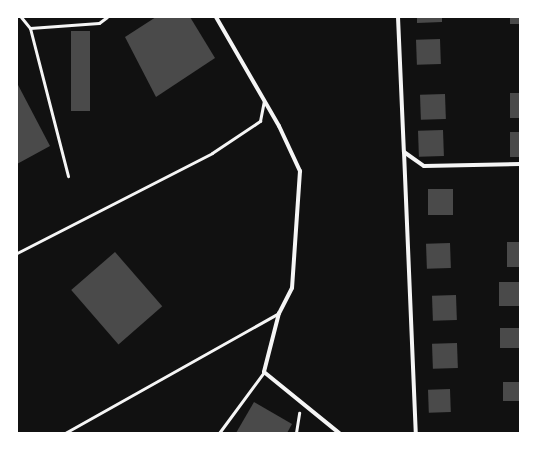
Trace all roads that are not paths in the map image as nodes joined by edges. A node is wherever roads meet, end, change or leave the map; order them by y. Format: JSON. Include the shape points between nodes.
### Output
{"nodes":[{"id":1,"x":21,"y":17,"type":"edge"},
{"id":2,"x":107,"y":17,"type":"edge"},
{"id":3,"x":216,"y":17,"type":"edge"},
{"id":4,"x":398,"y":17,"type":"edge"},
{"id":5,"x":30,"y":28,"type":"junction"},
{"id":6,"x":264,"y":100,"type":"junction"},
{"id":7,"x":404,"y":152,"type":"junction"},
{"id":8,"x":520,"y":164,"type":"edge"},
{"id":9,"x":68,"y":176,"type":"dead end"},
{"id":10,"x":17,"y":253,"type":"edge"},
{"id":11,"x":279,"y":313,"type":"junction"},
{"id":12,"x":264,"y":372,"type":"junction"},
{"id":13,"x":65,"y":433,"type":"edge"},
{"id":14,"x":219,"y":433,"type":"edge"},
{"id":15,"x":339,"y":433,"type":"edge"},
{"id":16,"x":416,"y":433,"type":"edge"}],
"edges":[{"from":1,"to":5,"type":"lane"},
{"from":2,"to":5,"type":"lane","via":[[99,23]]},
{"from":3,"to":6,"type":"street"},
{"from":4,"to":7,"type":"street"},
{"from":5,"to":9,"type":"lane"},
{"from":6,"to":10,"type":"lane","via":[[260,121],[212,153]]},
{"from":6,"to":11,"type":"street","via":[[300,171],[292,288]]},
{"from":7,"to":8,"type":"street","via":[[424,166]]},
{"from":7,"to":16,"type":"street"},
{"from":11,"to":12,"type":"street"},
{"from":11,"to":13,"type":"lane"},
{"from":12,"to":14,"type":"lane"},
{"from":12,"to":15,"type":"street"}]}
